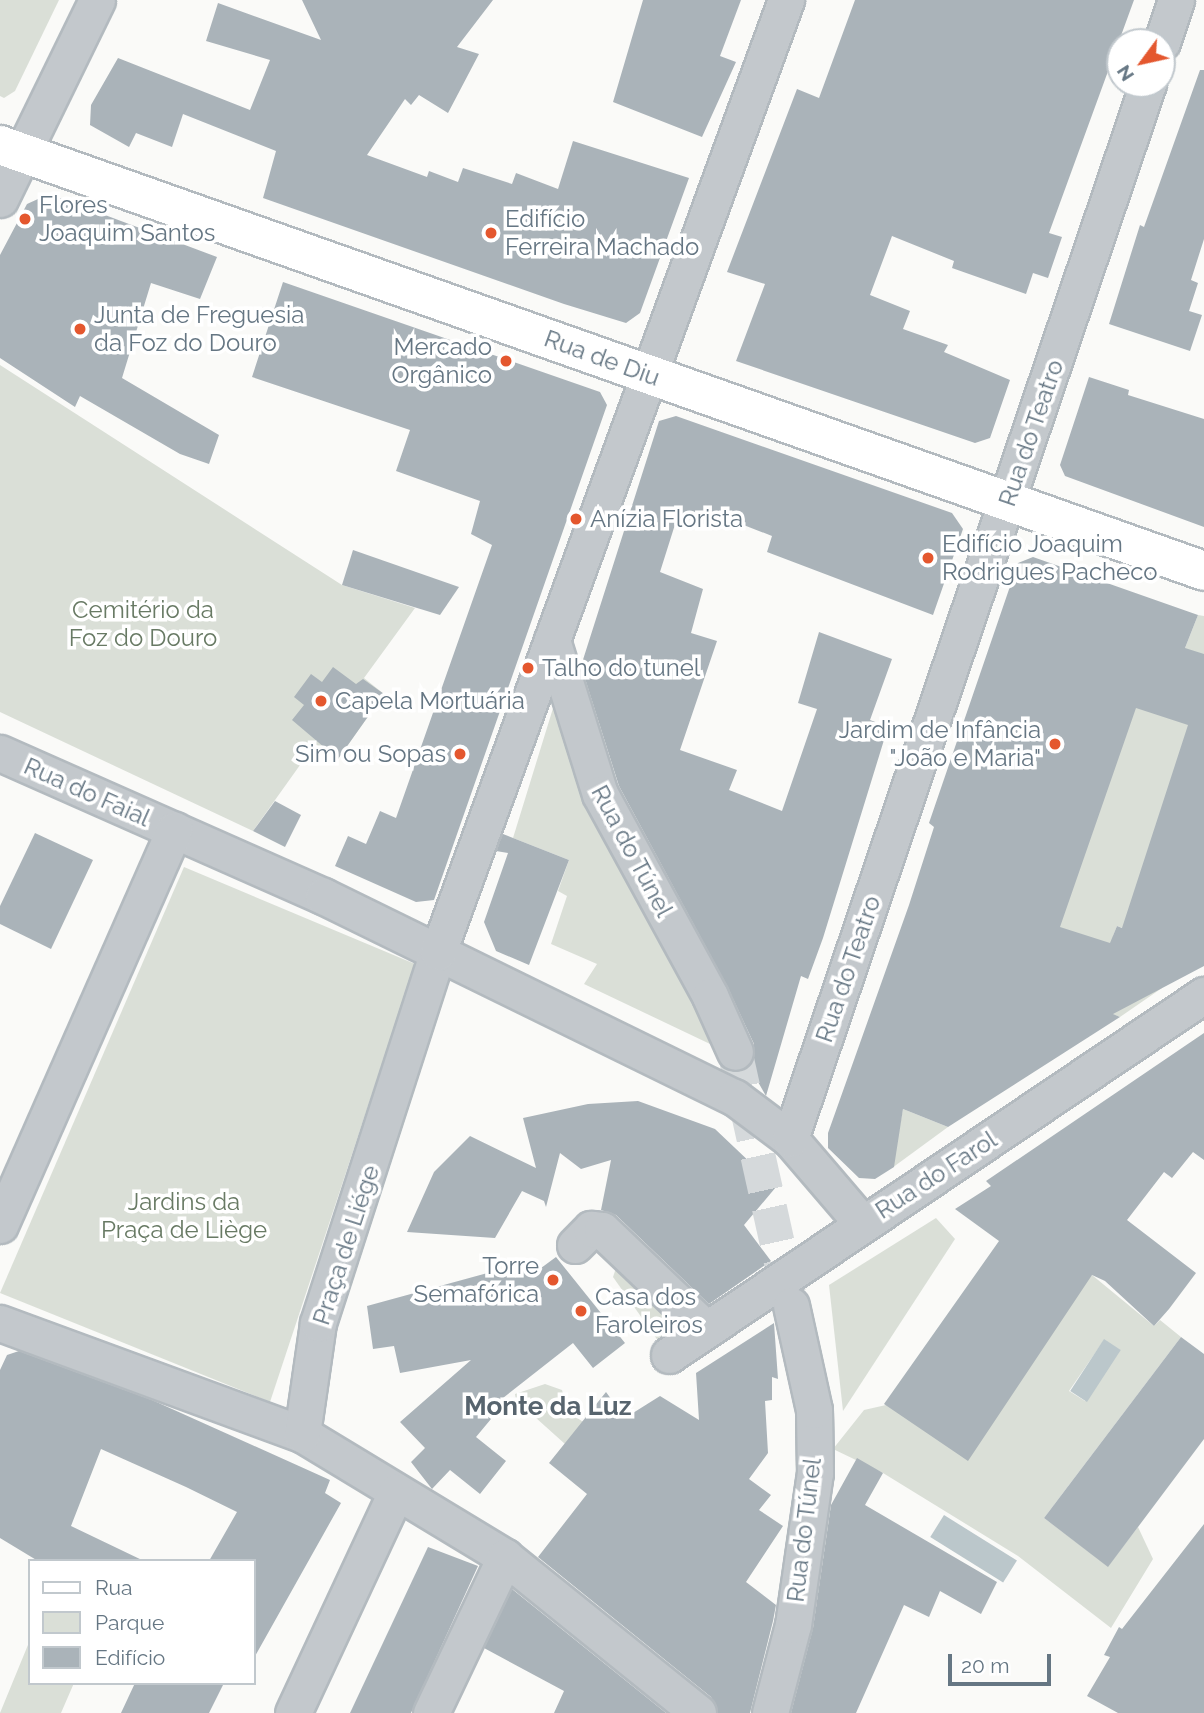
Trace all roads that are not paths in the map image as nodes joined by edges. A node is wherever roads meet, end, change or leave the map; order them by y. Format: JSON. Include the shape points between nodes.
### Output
{"nodes":[{"id":1,"x":97,"y":0,"type":"edge"},
{"id":2,"x":786,"y":0,"type":"edge"},
{"id":3,"x":1176,"y":0,"type":"edge"},
{"id":4,"x":1167,"y":28,"type":"edge"},
{"id":5,"x":1143,"y":98,"type":"edge"},
{"id":6,"x":11,"y":148,"type":"edge"},
{"id":7,"x":0,"y":199,"type":"edge"},
{"id":8,"x":652,"y":376,"type":"junction"},
{"id":9,"x":1009,"y":500,"type":"junction"},
{"id":10,"x":1204,"y":571,"type":"edge"},
{"id":11,"x":552,"y":640,"type":"junction"},
{"id":12,"x":0,"y":753,"type":"edge"},
{"id":13,"x":174,"y":830,"type":"junction"},
{"id":14,"x":438,"y":952,"type":"junction"},
{"id":15,"x":1204,"y":995,"type":"edge"},
{"id":16,"x":735,"y":1052,"type":"tunnel mouth"},
{"id":17,"x":790,"y":1139,"type":"junction"},
{"id":18,"x":862,"y":1223,"type":"junction"},
{"id":19,"x":0,"y":1225,"type":"edge"},
{"id":20,"x":575,"y":1245,"type":"dead end"},
{"id":21,"x":791,"y":1305,"type":"tunnel mouth"},
{"id":22,"x":0,"y":1323,"type":"edge"},
{"id":23,"x":706,"y":1329,"type":"junction"},
{"id":24,"x":668,"y":1355,"type":"dead end"},
{"id":25,"x":302,"y":1434,"type":"junction"},
{"id":26,"x":396,"y":1492,"type":"junction"},
{"id":27,"x":505,"y":1557,"type":"junction"},
{"id":28,"x":293,"y":1713,"type":"edge"},
{"id":29,"x":431,"y":1713,"type":"edge"},
{"id":30,"x":698,"y":1713,"type":"edge"},
{"id":31,"x":770,"y":1713,"type":"edge"}],
"edges":[{"from":1,"to":6,"type":"street"},
{"from":2,"to":8,"type":"street","name":"Praça de Liége"},
{"from":3,"to":4,"type":"street"},
{"from":5,"to":9,"type":"street","name":"Rua do Teatro"},
{"from":6,"to":7,"type":"street"},
{"from":6,"to":8,"type":"main road","name":"Rua de Diu"},
{"from":8,"to":9,"type":"main road","name":"Rua de Diu"},
{"from":8,"to":11,"type":"street","name":"Praça de Liége"},
{"from":9,"to":10,"type":"main road","name":"Rua de Diu"},
{"from":9,"to":17,"type":"street","name":"Rua do Teatro"},
{"from":11,"to":14,"type":"street","name":"Praça de Liége"},
{"from":11,"to":16,"type":"street","name":"Rua do Túnel","via":[[600,794],[710,996]]},
{"from":12,"to":13,"type":"street","name":"Rua do Faial"},
{"from":13,"to":14,"type":"street"},
{"from":13,"to":19,"type":"street"},
{"from":14,"to":17,"type":"street","via":[[713,1086]]},
{"from":14,"to":25,"type":"street","name":"Praça de Liége","via":[[318,1323]]},
{"from":15,"to":18,"type":"street","name":"Rua do Farol"},
{"from":17,"to":18,"type":"street"},
{"from":18,"to":23,"type":"street","name":"Rua do Farol"},
{"from":20,"to":23,"type":"street","via":[[591,1228],[602,1230]]},
{"from":21,"to":31,"type":"street","name":"Rua do Túnel","via":[[814,1410],[815,1473],[793,1625]]},
{"from":22,"to":25,"type":"street"},
{"from":23,"to":24,"type":"street","name":"Rua do Farol"},
{"from":25,"to":26,"type":"street"},
{"from":26,"to":27,"type":"street"},
{"from":26,"to":28,"type":"street"},
{"from":27,"to":29,"type":"street"},
{"from":27,"to":30,"type":"street"}]}
